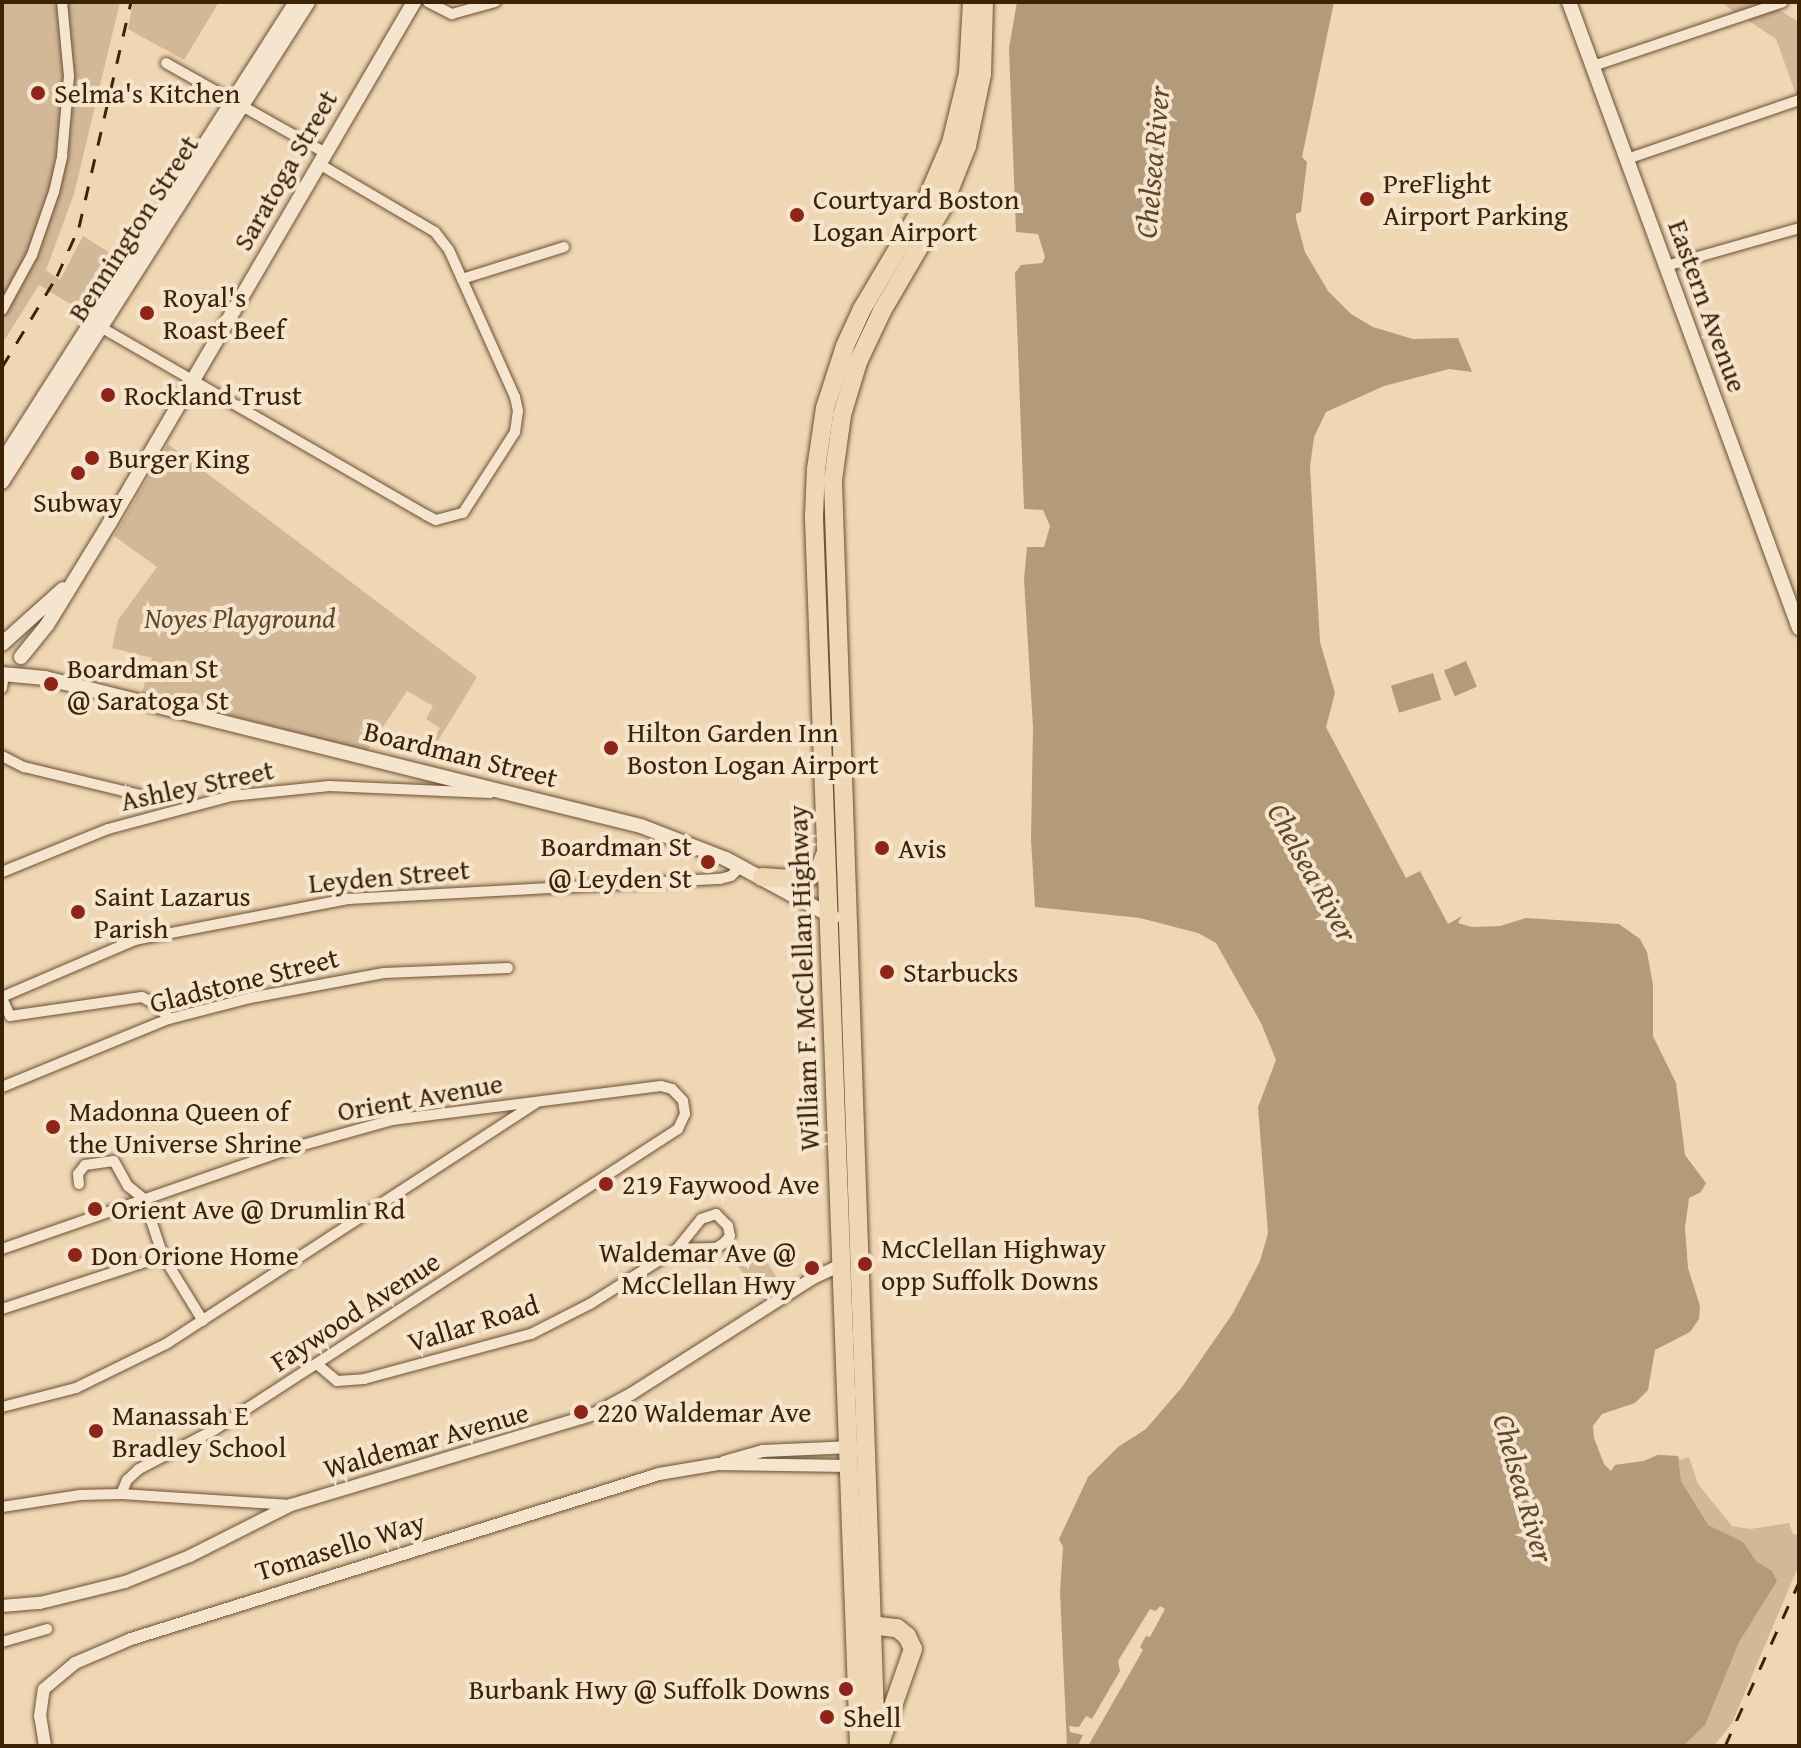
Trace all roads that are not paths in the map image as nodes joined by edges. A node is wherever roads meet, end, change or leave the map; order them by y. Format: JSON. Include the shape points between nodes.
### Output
{"nodes":[{"id":1,"x":62,"y":2,"type":"edge"},
{"id":2,"x":296,"y":2,"type":"edge"},
{"id":3,"x":308,"y":2,"type":"edge"},
{"id":4,"x":414,"y":2,"type":"edge"},
{"id":5,"x":428,"y":2,"type":"edge"},
{"id":6,"x":495,"y":2,"type":"edge"},
{"id":7,"x":972,"y":2,"type":"edge"},
{"id":8,"x":984,"y":2,"type":"edge"},
{"id":9,"x":1569,"y":2,"type":"edge"},
{"id":10,"x":1783,"y":2,"type":"edge"},
{"id":11,"x":166,"y":63,"type":"dead end"},
{"id":12,"x":1593,"y":66,"type":"junction"},
{"id":13,"x":1799,"y":100,"type":"edge"},
{"id":14,"x":238,"y":102,"type":"junction"},
{"id":15,"x":322,"y":158,"type":"junction"},
{"id":16,"x":1627,"y":159,"type":"junction"},
{"id":17,"x":1799,"y":228,"type":"edge"},
{"id":18,"x":564,"y":247,"type":"dead end"},
{"id":19,"x":1666,"y":266,"type":"junction"},
{"id":20,"x":462,"y":279,"type":"junction"},
{"id":21,"x":2,"y":310,"type":"edge"},
{"id":22,"x":96,"y":325,"type":"junction"},
{"id":23,"x":193,"y":380,"type":"junction"},
{"id":24,"x":7,"y":461,"type":"edge"},
{"id":25,"x":2,"y":482,"type":"edge"},
{"id":26,"x":80,"y":572,"type":"junction"},
{"id":27,"x":1799,"y":628,"type":"edge"},
{"id":28,"x":2,"y":644,"type":"edge"},
{"id":29,"x":21,"y":659,"type":"junction"},
{"id":30,"x":5,"y":677,"type":"edge"},
{"id":31,"x":45,"y":678,"type":"junction"},
{"id":32,"x":2,"y":756,"type":"edge"},
{"id":33,"x":446,"y":777,"type":"junction"},
{"id":34,"x":439,"y":792,"type":"junction"},
{"id":35,"x":507,"y":794,"type":"junction"},
{"id":36,"x":141,"y":795,"type":"dead end"},
{"id":37,"x":827,"y":848,"type":"junction"},
{"id":38,"x":741,"y":866,"type":"junction"},
{"id":39,"x":2,"y":872,"type":"edge"},
{"id":40,"x":762,"y":877,"type":"junction"},
{"id":41,"x":830,"y":915,"type":"junction"},
{"id":42,"x":847,"y":925,"type":"junction"},
{"id":43,"x":508,"y":968,"type":"dead end"},
{"id":44,"x":2,"y":998,"type":"edge"},
{"id":45,"x":169,"y":1019,"type":"junction"},
{"id":46,"x":2,"y":1087,"type":"edge"},
{"id":47,"x":537,"y":1102,"type":"junction"},
{"id":48,"x":678,"y":1129,"type":"joint"},
{"id":49,"x":79,"y":1184,"type":"dead end"},
{"id":50,"x":144,"y":1199,"type":"junction"},
{"id":51,"x":2,"y":1249,"type":"edge"},
{"id":52,"x":677,"y":1249,"type":"junction"},
{"id":53,"x":163,"y":1256,"type":"junction"},
{"id":54,"x":841,"y":1265,"type":"junction"},
{"id":55,"x":2,"y":1309,"type":"edge"},
{"id":56,"x":203,"y":1321,"type":"junction"},
{"id":57,"x":318,"y":1365,"type":"junction"},
{"id":58,"x":2,"y":1407,"type":"edge"},
{"id":59,"x":854,"y":1453,"type":"junction"},
{"id":60,"x":718,"y":1464,"type":"junction"},
{"id":61,"x":121,"y":1494,"type":"junction"},
{"id":62,"x":291,"y":1505,"type":"junction"},
{"id":63,"x":2,"y":1507,"type":"edge"},
{"id":64,"x":862,"y":1598,"type":"junction"},
{"id":65,"x":2,"y":1606,"type":"edge"},
{"id":66,"x":863,"y":1624,"type":"junction"},
{"id":67,"x":47,"y":1629,"type":"dead end"},
{"id":68,"x":2,"y":1642,"type":"edge"},
{"id":69,"x":45,"y":1746,"type":"edge"},
{"id":70,"x":859,"y":1746,"type":"edge"},
{"id":71,"x":878,"y":1746,"type":"edge"}],
"edges":[{"from":1,"to":21,"type":"street","via":[[69,76],[62,156],[32,255]]},
{"from":2,"to":14,"type":"main road","name":"Bennington Street"},
{"from":3,"to":14,"type":"main road","name":"Bennington Street"},
{"from":4,"to":15,"type":"main road","name":"Saratoga Street"},
{"from":5,"to":6,"type":"street","via":[[452,14]]},
{"from":7,"to":37,"type":"highway","name":"William F. McClellan Highway","via":[[967,83],[948,152],[921,211],[848,338],[820,431],[814,516]]},
{"from":8,"to":42,"type":"highway","name":"William F. McClellan Highway","via":[[982,74],[967,146],[943,206],[864,347],[836,448],[832,511]]},
{"from":9,"to":12,"type":"main road","name":"Eastern Avenue"},
{"from":10,"to":12,"type":"street"},
{"from":11,"to":14,"type":"street"},
{"from":12,"to":16,"type":"main road","name":"Eastern Avenue"},
{"from":13,"to":16,"type":"street"},
{"from":14,"to":15,"type":"street"},
{"from":14,"to":22,"type":"main road","name":"Bennington Street"},
{"from":15,"to":20,"type":"street","via":[[435,232]]},
{"from":15,"to":23,"type":"main road","name":"Saratoga Street"},
{"from":16,"to":19,"type":"main road","name":"Eastern Avenue"},
{"from":17,"to":19,"type":"street"},
{"from":18,"to":20,"type":"street"},
{"from":19,"to":27,"type":"main road","name":"Eastern Avenue"},
{"from":20,"to":23,"type":"street","via":[[515,397],[518,420],[475,498],[463,513],[449,519],[426,515]]},
{"from":22,"to":23,"type":"street"},
{"from":22,"to":24,"type":"main road","name":"Bennington Street"},
{"from":23,"to":26,"type":"main road","name":"Saratoga Street"},
{"from":24,"to":25,"type":"main road","name":"Bennington Street"},
{"from":26,"to":28,"type":"main road","name":"Saratoga Street"},
{"from":26,"to":29,"type":"main road","name":"Saratoga Street"},
{"from":28,"to":29,"type":"main road","name":"Boardman Street","via":[[14,645]]},
{"from":29,"to":30,"type":"main road","name":"Saratoga Street"},
{"from":29,"to":31,"type":"main road","name":"Boardman Street"},
{"from":30,"to":31,"type":"main road","name":"Boardman Street"},
{"from":31,"to":33,"type":"main road","name":"Boardman Street"},
{"from":32,"to":36,"type":"street","via":[[19,765]]},
{"from":33,"to":34,"type":"street"},
{"from":33,"to":35,"type":"main road","name":"Boardman Street"},
{"from":34,"to":35,"type":"street","name":"Ashley Street"},
{"from":34,"to":39,"type":"street","name":"Ashley Street","via":[[329,786],[231,796],[108,829]]},
{"from":35,"to":38,"type":"main road","name":"Boardman Street","via":[[662,833]]},
{"from":37,"to":40,"type":"highway","via":[[819,870],[808,879]]},
{"from":37,"to":41,"type":"highway","name":"William F. McClellan Highway"},
{"from":38,"to":40,"type":"main road","name":"Boardman Street"},
{"from":38,"to":44,"type":"street","name":"Leyden Street","via":[[720,879],[348,899],[135,940]]},
{"from":40,"to":41,"type":"main road","name":"Boardman Street"},
{"from":41,"to":42,"type":"main road","name":"Boardman Street"},
{"from":41,"to":54,"type":"highway","name":"William F. McClellan Highway"},
{"from":42,"to":59,"type":"highway","name":"William F. McClellan Highway"},
{"from":43,"to":45,"type":"street","name":"Gladstone Street","via":[[384,973]]},
{"from":44,"to":45,"type":"street","via":[[10,1016],[142,997]]},
{"from":45,"to":46,"type":"street","name":"Gladstone Street"},
{"from":47,"to":48,"type":"street","name":"Orient Avenue","via":[[665,1087],[685,1105]]},
{"from":47,"to":50,"type":"street","name":"Orient Avenue","via":[[363,1127]]},
{"from":47,"to":56,"type":"street"},
{"from":48,"to":57,"type":"street","name":"Faywood Avenue"},
{"from":49,"to":50,"type":"street","via":[[85,1165],[114,1161],[128,1186]]},
{"from":50,"to":51,"type":"street","name":"Orient Avenue"},
{"from":50,"to":53,"type":"street"},
{"from":52,"to":52,"type":"street","name":"Vallar Road","via":[[716,1248],[730,1236],[728,1226],[716,1214],[705,1215]]},
{"from":52,"to":57,"type":"street","name":"Vallar Road","via":[[531,1334],[364,1379],[337,1381]]},
{"from":53,"to":55,"type":"street"},
{"from":53,"to":56,"type":"street"},
{"from":54,"to":59,"type":"highway","name":"William F. McClellan Highway"},
{"from":54,"to":62,"type":"street","name":"Waldemar Avenue","via":[[594,1414]]},
{"from":56,"to":58,"type":"street","via":[[76,1388]]},
{"from":57,"to":61,"type":"street","name":"Faywood Avenue","via":[[182,1449],[139,1469]]},
{"from":59,"to":60,"type":"street","name":"Tomasello Way"},
{"from":59,"to":60,"type":"street","name":"Tomasello Way","via":[[763,1451]]},
{"from":59,"to":64,"type":"highway","name":"William F. McClellan Highway"},
{"from":59,"to":64,"type":"highway","name":"William F. McClellan Highway"},
{"from":60,"to":69,"type":"street","name":"Tomasello Way","via":[[624,1484],[229,1606],[93,1654],[58,1674],[44,1689],[40,1716]]},
{"from":61,"to":62,"type":"street"},
{"from":61,"to":63,"type":"street"},
{"from":62,"to":65,"type":"street","name":"Waldemar Avenue","via":[[125,1582],[40,1603]]},
{"from":64,"to":66,"type":"highway"},
{"from":66,"to":70,"type":"highway"},
{"from":66,"to":71,"type":"highway"},
{"from":66,"to":71,"type":"highway","via":[[902,1631],[913,1649]]},
{"from":67,"to":68,"type":"street"}]}
